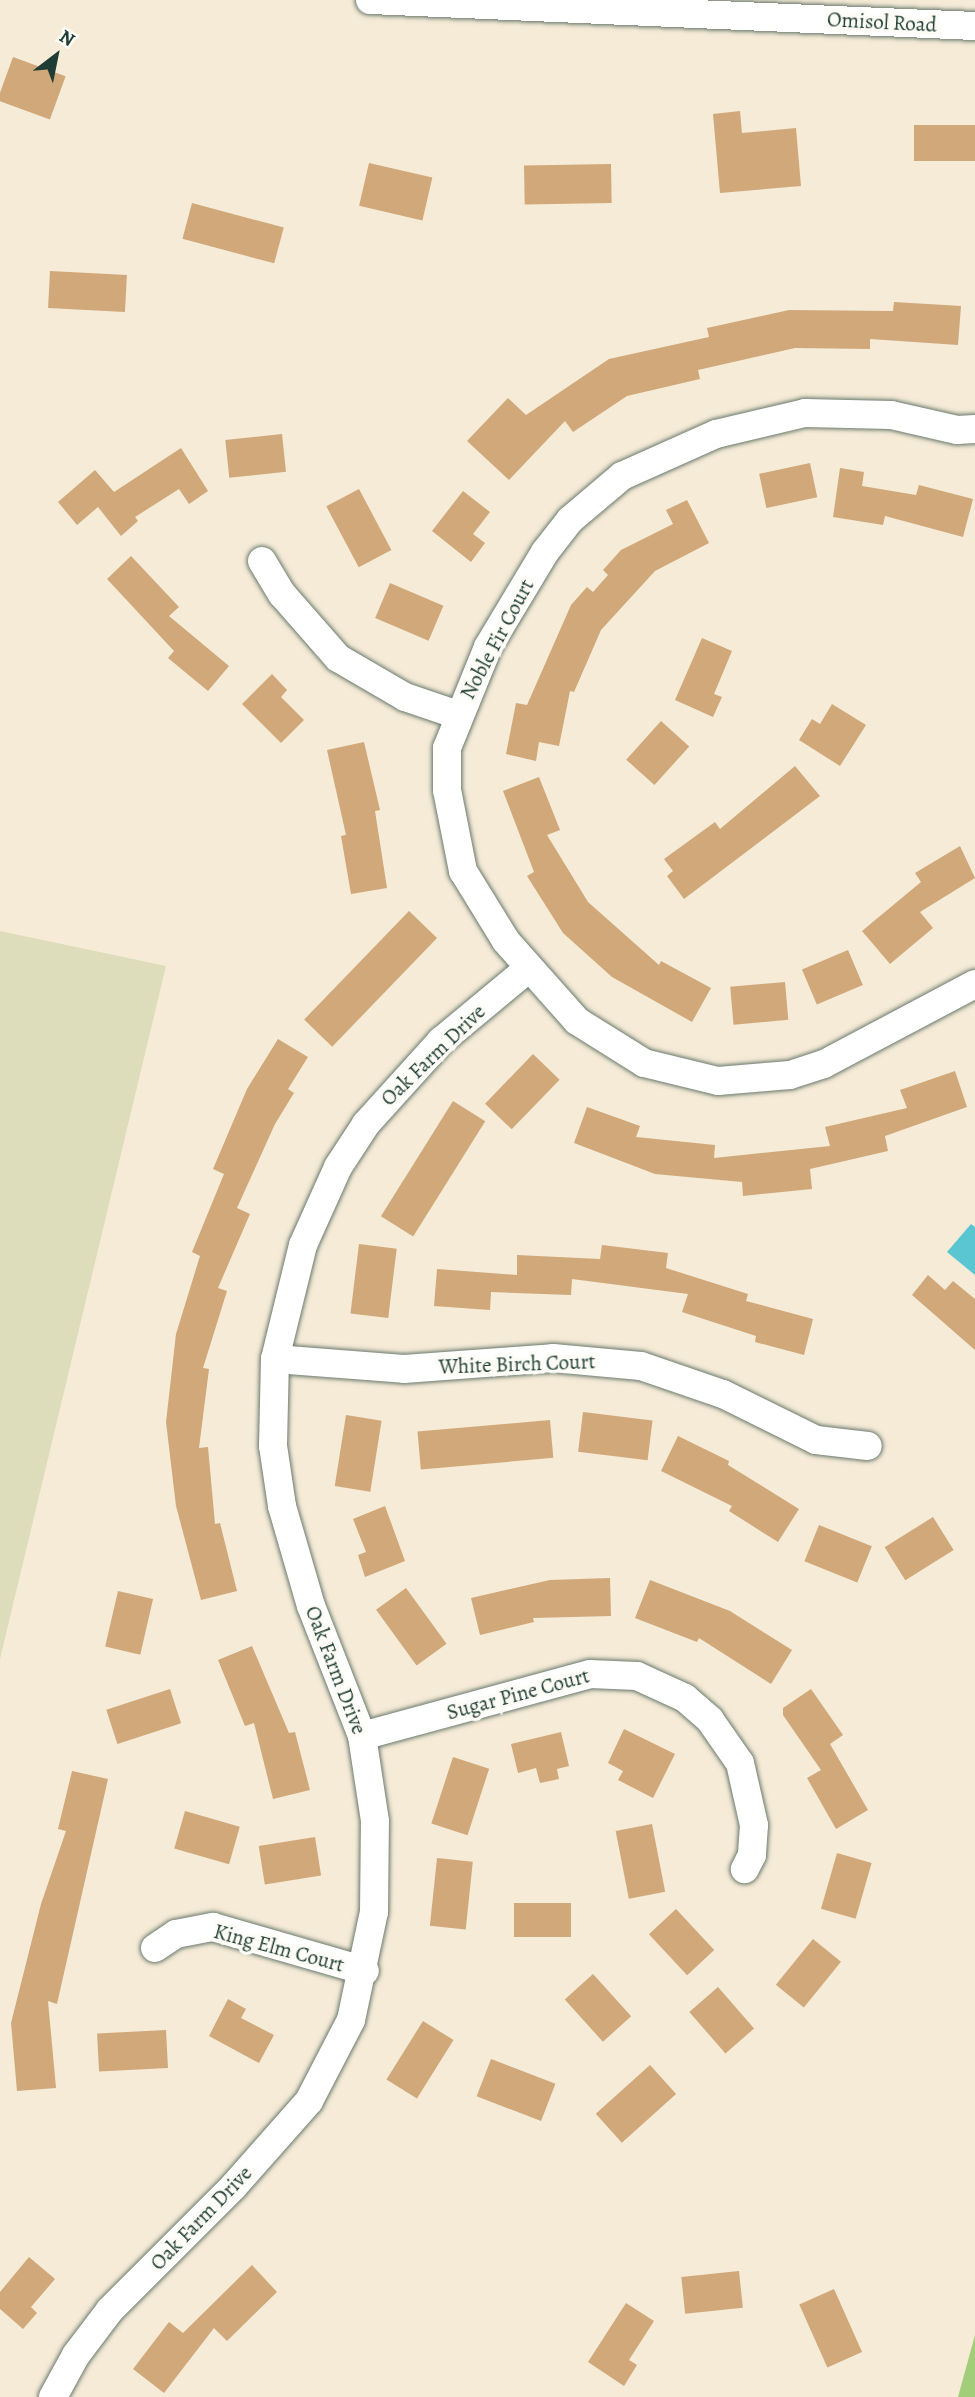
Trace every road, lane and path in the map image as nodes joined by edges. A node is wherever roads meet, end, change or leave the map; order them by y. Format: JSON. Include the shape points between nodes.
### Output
{"nodes":[{"id":1,"x":370,"y":0,"type":"edge"},
{"id":2,"x":975,"y":26,"type":"edge"},
{"id":3,"x":975,"y":429,"type":"edge"},
{"id":4,"x":262,"y":561,"type":"dead end"},
{"id":5,"x":458,"y":715,"type":"junction"},
{"id":6,"x":528,"y":968,"type":"junction"},
{"id":7,"x":975,"y":984,"type":"edge"},
{"id":8,"x":275,"y":1359,"type":"junction"},
{"id":9,"x":868,"y":1446,"type":"dead end"},
{"id":10,"x":362,"y":1736,"type":"junction"},
{"id":11,"x":745,"y":1869,"type":"dead end"},
{"id":12,"x":155,"y":1948,"type":"dead end"},
{"id":13,"x":365,"y":1971,"type":"junction"},
{"id":14,"x":53,"y":2397,"type":"edge"}],
"edges":[{"from":1,"to":2,"type":"street","name":"Omisol Road"},
{"from":3,"to":5,"type":"street","name":"Noble Fir Court","via":[[957,430],[891,415],[805,412],[716,434],[622,476],[570,520],[545,552],[488,647]]},
{"from":4,"to":5,"type":"street","via":[[289,603],[338,658],[377,683]]},
{"from":5,"to":6,"type":"street","name":"Noble Fir Court","via":[[447,748],[447,790],[463,871],[473,894]]},
{"from":6,"to":7,"type":"street","name":"Noble Fir Court","via":[[577,1021],[609,1044],[681,1076],[718,1081],[790,1075],[824,1064]]},
{"from":6,"to":8,"type":"street","name":"Oak Farm Drive","via":[[441,1041],[366,1124],[338,1167],[303,1245]]},
{"from":8,"to":9,"type":"street","name":"White Birch Court","via":[[404,1369],[554,1358],[641,1366],[745,1403],[816,1440]]},
{"from":8,"to":10,"type":"street","name":"Oak Farm Drive","via":[[274,1446],[288,1528],[311,1606]]},
{"from":10,"to":11,"type":"street","name":"Sugar Pine Court","via":[[590,1674],[650,1680],[685,1698],[710,1720],[740,1763],[754,1825],[752,1855]]},
{"from":10,"to":13,"type":"street","name":"Oak Farm Drive","via":[[377,1855]]},
{"from":12,"to":13,"type":"street","name":"King Elm Court","via":[[176,1934],[213,1927]]},
{"from":13,"to":14,"type":"street","name":"Oak Farm Drive","via":[[351,2020],[309,2101],[233,2186],[110,2310],[76,2355]]}]}
